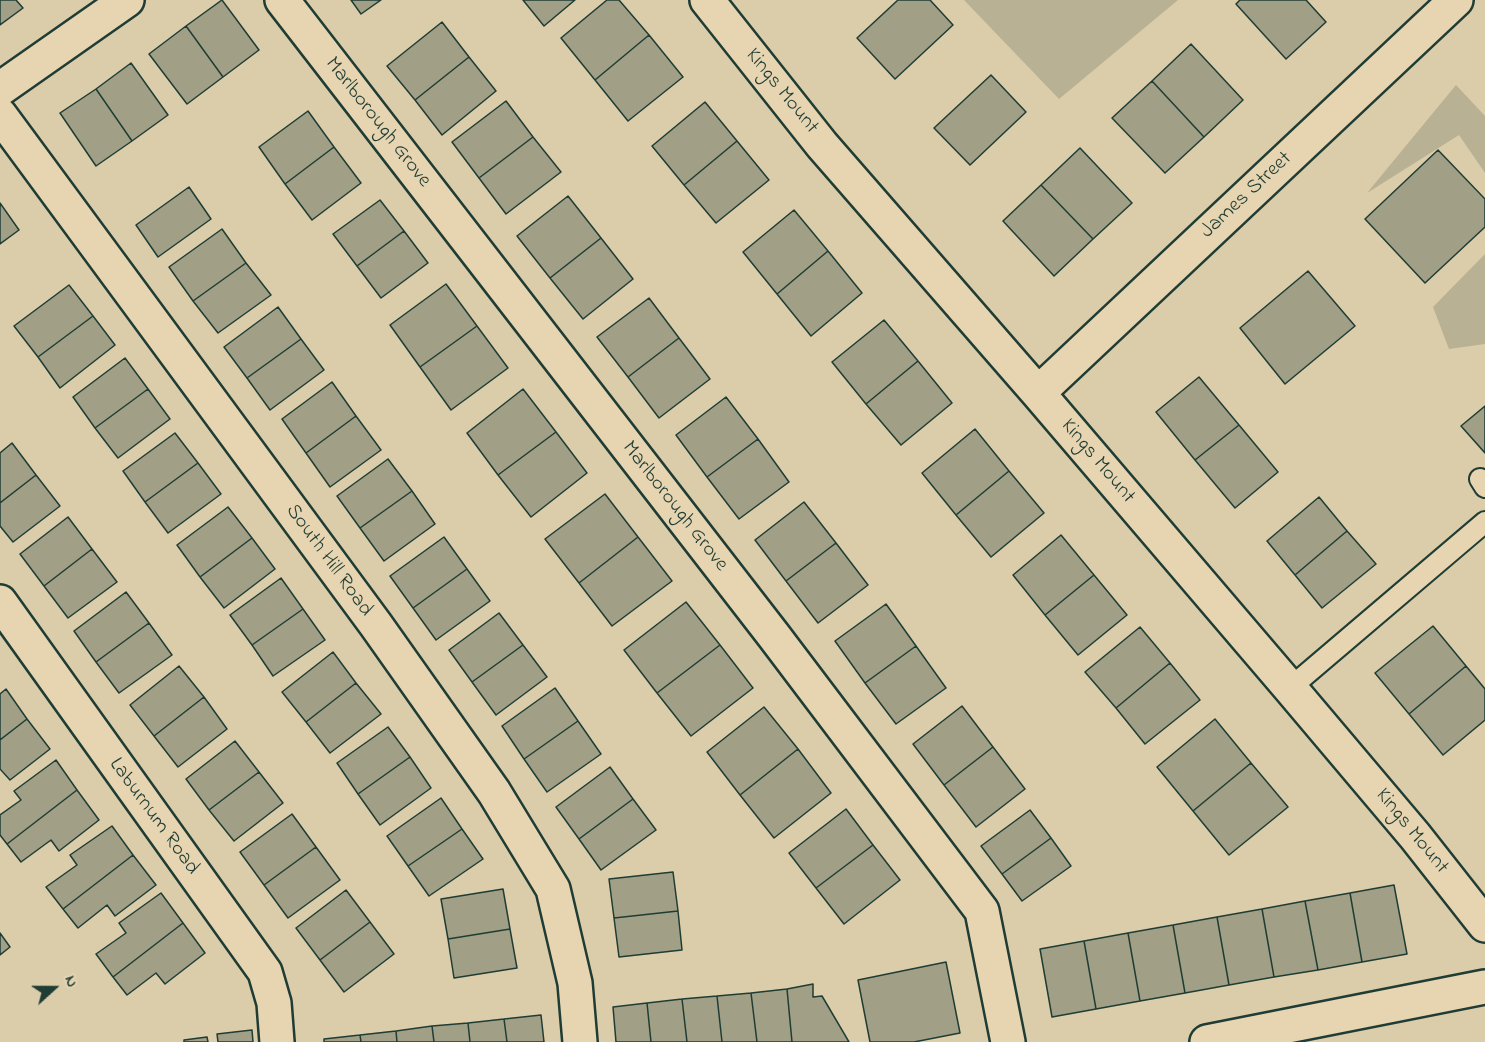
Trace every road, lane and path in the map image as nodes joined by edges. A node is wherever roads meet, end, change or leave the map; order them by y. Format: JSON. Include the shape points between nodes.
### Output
{"nodes":[{"id":1,"x":127,"y":0,"type":"edge"},
{"id":2,"x":282,"y":0,"type":"edge"},
{"id":3,"x":707,"y":0,"type":"edge"},
{"id":4,"x":1456,"y":0,"type":"edge"},
{"id":5,"x":0,"y":89,"type":"edge"},
{"id":6,"x":0,"y":115,"type":"edge"},
{"id":7,"x":1038,"y":393,"type":"junction"},
{"id":8,"x":1485,"y":522,"type":"edge"},
{"id":9,"x":0,"y":602,"type":"edge"},
{"id":10,"x":1290,"y":688,"type":"junction"},
{"id":11,"x":1485,"y":924,"type":"edge"},
{"id":12,"x":1485,"y":987,"type":"edge"},
{"id":13,"x":1225,"y":1040,"type":"edge"},
{"id":14,"x":277,"y":1042,"type":"edge"},
{"id":15,"x":580,"y":1042,"type":"edge"},
{"id":16,"x":1008,"y":1042,"type":"edge"}],
"edges":[{"from":1,"to":5,"type":"street"},
{"from":2,"to":16,"type":"street","name":"Marlborough Grove","via":[[982,911]]},
{"from":3,"to":7,"type":"street","name":"Kings Mount","via":[[822,144]]},
{"from":4,"to":7,"type":"street","name":"James Street"},
{"from":6,"to":15,"type":"street","name":"South Hill Road","via":[[362,606],[494,792],[553,889],[575,983]]},
{"from":7,"to":10,"type":"street","name":"Kings Mount"},
{"from":8,"to":10,"type":"lane"},
{"from":9,"to":14,"type":"street","name":"Laburnum Road","via":[[265,972],[274,1003]]},
{"from":10,"to":11,"type":"street","name":"Kings Mount"},
{"from":12,"to":13,"type":"street"}]}
